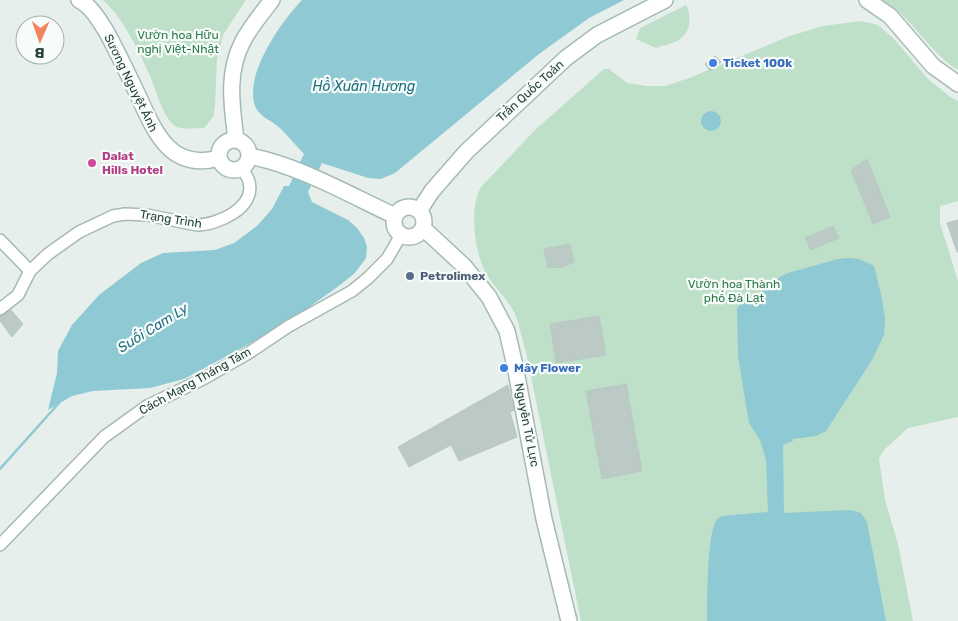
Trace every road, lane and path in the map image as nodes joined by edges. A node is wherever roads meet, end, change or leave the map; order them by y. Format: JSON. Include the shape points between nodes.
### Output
{"nodes":[{"id":1,"x":79,"y":0,"type":"edge"},
{"id":2,"x":272,"y":0,"type":"edge"},
{"id":3,"x":665,"y":0,"type":"edge"},
{"id":4,"x":867,"y":0,"type":"edge"},
{"id":5,"x":958,"y":84,"type":"edge"},
{"id":6,"x":236,"y":140,"type":"junction"},
{"id":7,"x":219,"y":158,"type":"junction"},
{"id":8,"x":246,"y":162,"type":"junction"},
{"id":9,"x":419,"y":211,"type":"junction"},
{"id":10,"x":396,"y":216,"type":"junction"},
{"id":11,"x":423,"y":228,"type":"junction"},
{"id":12,"x":401,"y":235,"type":"junction"},
{"id":13,"x":0,"y":240,"type":"edge"},
{"id":14,"x":30,"y":271,"type":"junction"},
{"id":15,"x":0,"y":310,"type":"edge"},
{"id":16,"x":0,"y":545,"type":"edge"},
{"id":17,"x":569,"y":621,"type":"edge"}],
"edges":[{"from":1,"to":7,"type":"main road","name":"Sương Nguyệt Ánh","via":[[99,18],[162,143],[189,159]]},
{"from":2,"to":6,"type":"main road","via":[[248,32],[235,60],[231,92]]},
{"from":3,"to":9,"type":"main road","name":"Trần Quốc Toản","via":[[597,35],[566,58],[466,152]]},
{"from":4,"to":5,"type":"main road","via":[[890,16],[933,66]]},
{"from":6,"to":7,"type":"main road","via":[[223,145]]},
{"from":6,"to":8,"type":"main road","via":[[248,147]]},
{"from":7,"to":8,"type":"main road","via":[[226,168],[234,170]]},
{"from":8,"to":10,"type":"main road","via":[[269,160],[289,167]]},
{"from":8,"to":14,"type":"street","name":"Trạng Trình","via":[[250,184],[246,202],[239,210],[215,223],[197,225],[134,214],[113,216],[79,232]]},
{"from":9,"to":10,"type":"main road","via":[[406,207]]},
{"from":9,"to":11,"type":"main road","via":[[424,219]]},
{"from":10,"to":12,"type":"main road","via":[[394,225]]},
{"from":11,"to":12,"type":"main road","via":[[413,236]]},
{"from":11,"to":17,"type":"main road","name":"Nguyên Tử Lực","via":[[464,266],[489,297],[507,331],[546,527]]},
{"from":12,"to":16,"type":"street","name":"Cách Mạng Tháng Tám","via":[[387,259],[352,291],[203,379],[147,406],[104,437]]},
{"from":13,"to":14,"type":"street"},
{"from":14,"to":15,"type":"street","name":"Trạng Trình","via":[[18,295]]}]}
